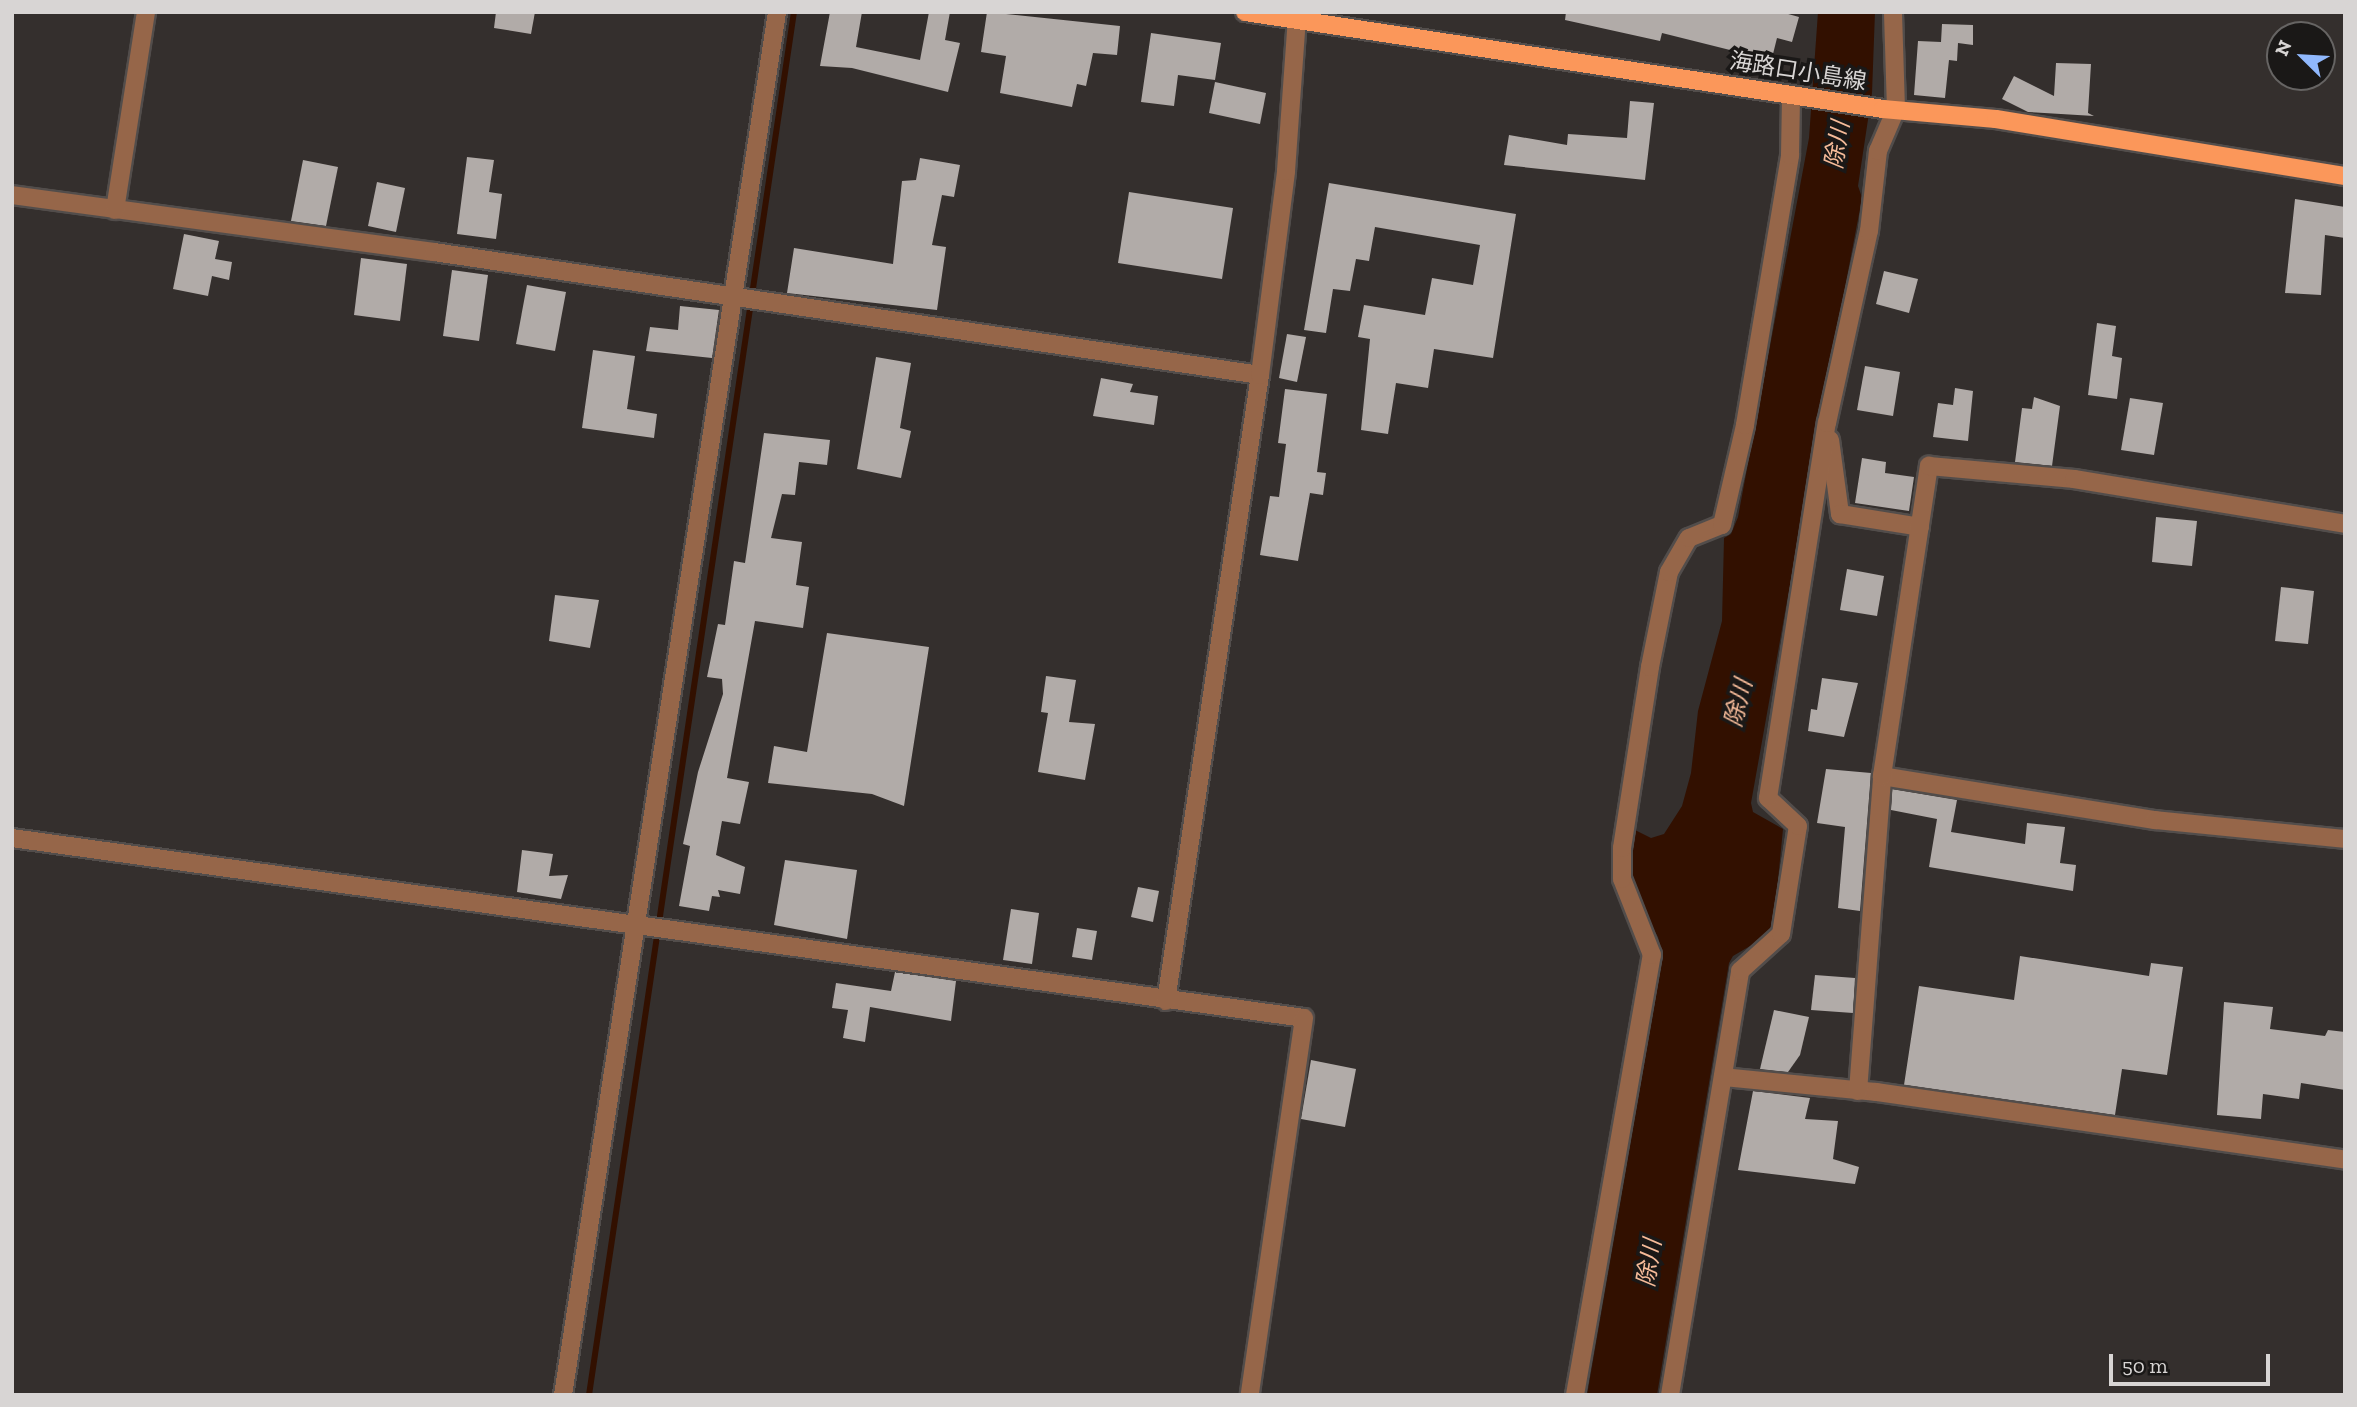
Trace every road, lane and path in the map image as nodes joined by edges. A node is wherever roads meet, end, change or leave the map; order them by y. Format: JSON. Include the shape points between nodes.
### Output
{"nodes":[{"id":1,"x":146,"y":12,"type":"edge"},
{"id":2,"x":777,"y":12,"type":"edge"},
{"id":3,"x":1245,"y":12,"type":"edge"},
{"id":4,"x":1893,"y":12,"type":"edge"},
{"id":5,"x":1274,"y":14,"type":"edge"},
{"id":6,"x":1297,"y":19,"type":"junction"},
{"id":7,"x":1791,"y":95,"type":"junction"},
{"id":8,"x":1890,"y":109,"type":"junction"},
{"id":9,"x":2345,"y":176,"type":"edge"},
{"id":10,"x":12,"y":195,"type":"edge"},
{"id":11,"x":115,"y":210,"type":"junction"},
{"id":12,"x":735,"y":296,"type":"junction"},
{"id":13,"x":1260,"y":375,"type":"junction"},
{"id":14,"x":1827,"y":423,"type":"junction"},
{"id":15,"x":2345,"y":524,"type":"edge"},
{"id":16,"x":1920,"y":527,"type":"junction"},
{"id":17,"x":1882,"y":776,"type":"junction"},
{"id":18,"x":12,"y":838,"type":"edge"},
{"id":19,"x":2345,"y":839,"type":"edge"},
{"id":20,"x":638,"y":924,"type":"junction"},
{"id":21,"x":1166,"y":1001,"type":"junction"},
{"id":22,"x":1723,"y":1077,"type":"junction"},
{"id":23,"x":1858,"y":1091,"type":"junction"},
{"id":24,"x":2345,"y":1160,"type":"edge"},
{"id":25,"x":563,"y":1395,"type":"edge"},
{"id":26,"x":1250,"y":1395,"type":"edge"},
{"id":27,"x":1575,"y":1395,"type":"edge"},
{"id":28,"x":1670,"y":1395,"type":"edge"}],
"edges":[{"from":1,"to":11,"type":"street"},
{"from":2,"to":12,"type":"street"},
{"from":3,"to":5,"type":"main road","name":"海路口小島線"},
{"from":4,"to":8,"type":"street"},
{"from":5,"to":6,"type":"main road","name":"海路口小島線"},
{"from":6,"to":7,"type":"main road","name":"海路口小島線"},
{"from":6,"to":13,"type":"street","via":[[1286,170]]},
{"from":7,"to":8,"type":"main road","name":"海路口小島線"},
{"from":7,"to":27,"type":"street","via":[[1790,155],[1745,425],[1723,525],[1689,538],[1669,572],[1650,667],[1622,848],[1622,878],[1652,955]]},
{"from":8,"to":9,"type":"main road","name":"海路口小島線","via":[[1996,119]]},
{"from":8,"to":14,"type":"street","via":[[1878,151],[1869,231]]},
{"from":10,"to":11,"type":"street"},
{"from":11,"to":12,"type":"street"},
{"from":12,"to":13,"type":"street"},
{"from":12,"to":20,"type":"street"},
{"from":13,"to":21,"type":"street"},
{"from":14,"to":16,"type":"street","via":[[1840,514]]},
{"from":14,"to":22,"type":"street","via":[[1768,798],[1798,826],[1781,934],[1740,971]]},
{"from":15,"to":16,"type":"street","via":[[2074,479],[1929,466]]},
{"from":16,"to":17,"type":"street"},
{"from":17,"to":19,"type":"street","via":[[2155,820]]},
{"from":17,"to":23,"type":"street"},
{"from":18,"to":20,"type":"street"},
{"from":20,"to":21,"type":"street"},
{"from":20,"to":25,"type":"street"},
{"from":21,"to":26,"type":"street","via":[[1304,1018]]},
{"from":22,"to":23,"type":"street"},
{"from":22,"to":28,"type":"street"},
{"from":23,"to":24,"type":"street"}]}
